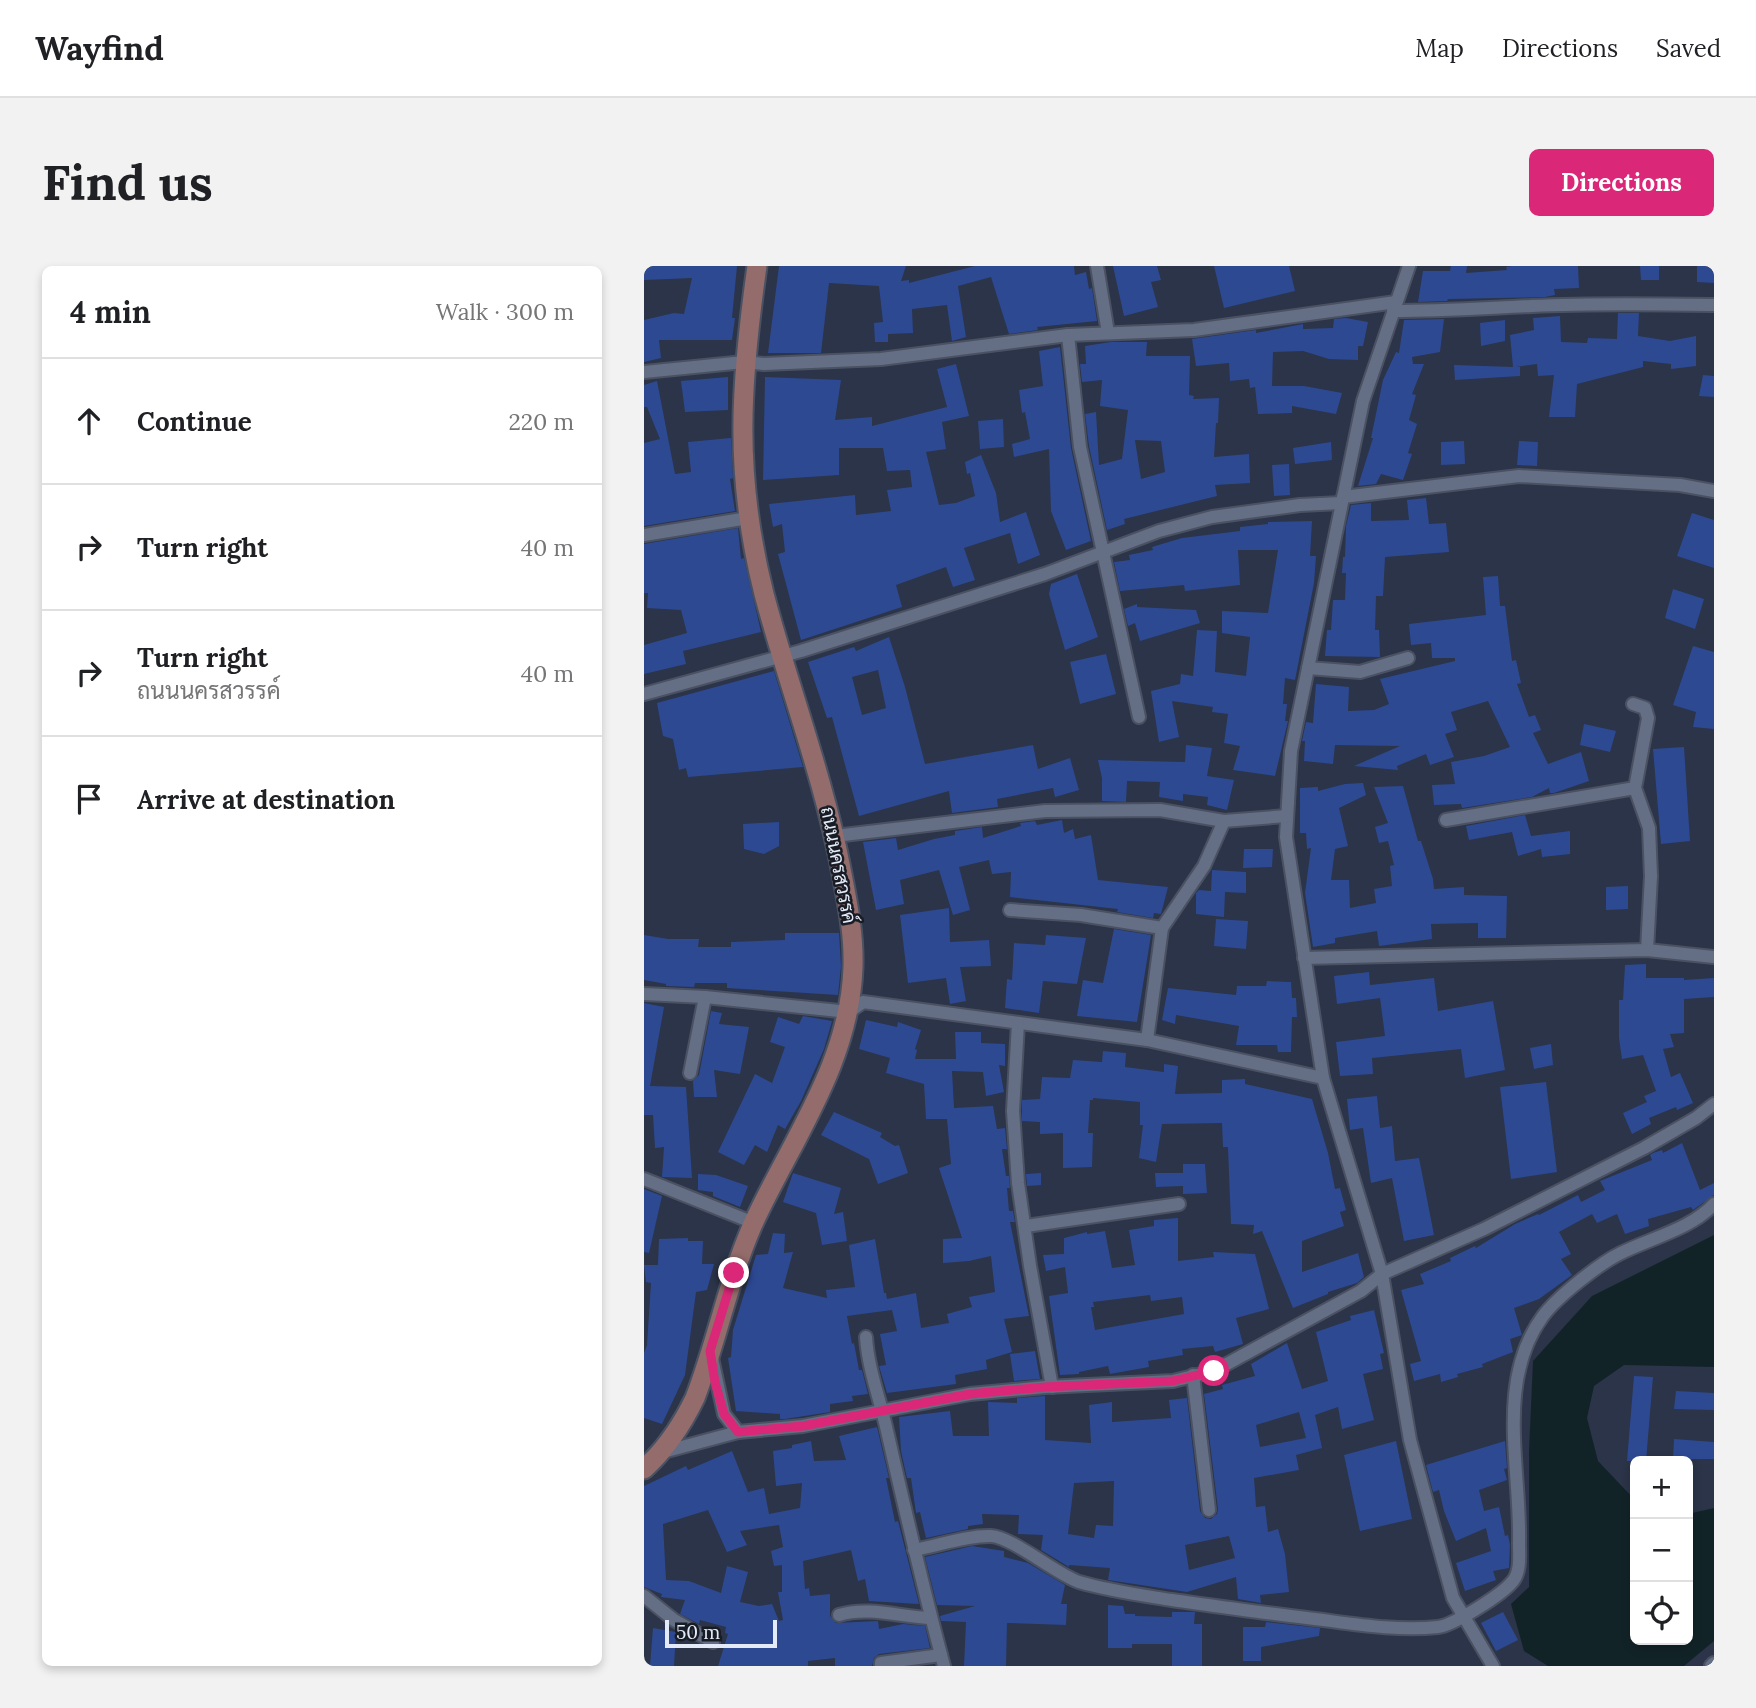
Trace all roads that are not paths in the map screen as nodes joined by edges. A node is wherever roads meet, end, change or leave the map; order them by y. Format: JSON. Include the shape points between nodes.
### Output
{"nodes":[{"id":1,"x":757,"y":266,"type":"edge"},
{"id":2,"x":1097,"y":266,"type":"edge"},
{"id":3,"x":1409,"y":266,"type":"edge"},
{"id":4,"x":1714,"y":304,"type":"edge"},
{"id":5,"x":1394,"y":307,"type":"junction"},
{"id":6,"x":1108,"y":333,"type":"junction"},
{"id":7,"x":1068,"y":335,"type":"junction"},
{"id":8,"x":744,"y":362,"type":"junction"},
{"id":9,"x":644,"y":372,"type":"edge"},
{"id":10,"x":1714,"y":491,"type":"edge"},
{"id":11,"x":1342,"y":500,"type":"junction"},
{"id":12,"x":748,"y":518,"type":"junction"},
{"id":13,"x":644,"y":535,"type":"edge"},
{"id":14,"x":1101,"y":553,"type":"junction"},
{"id":15,"x":783,"y":655,"type":"junction"},
{"id":16,"x":1408,"y":658,"type":"dead end"},
{"id":17,"x":1308,"y":668,"type":"junction"},
{"id":18,"x":644,"y":694,"type":"edge"},
{"id":19,"x":1633,"y":704,"type":"dead end"},
{"id":20,"x":1139,"y":717,"type":"dead end"},
{"id":21,"x":1635,"y":788,"type":"junction"},
{"id":22,"x":1287,"y":816,"type":"junction"},
{"id":23,"x":1446,"y":820,"type":"dead end"},
{"id":24,"x":1224,"y":821,"type":"junction"},
{"id":25,"x":835,"y":836,"type":"junction"},
{"id":26,"x":1010,"y":910,"type":"dead end"},
{"id":27,"x":1162,"y":928,"type":"junction"},
{"id":28,"x":1647,"y":950,"type":"junction"},
{"id":29,"x":1714,"y":957,"type":"edge"},
{"id":30,"x":1304,"y":958,"type":"junction"},
{"id":31,"x":644,"y":994,"type":"edge"},
{"id":32,"x":705,"y":997,"type":"junction"},
{"id":33,"x":849,"y":1012,"type":"junction"},
{"id":34,"x":1018,"y":1023,"type":"junction"},
{"id":35,"x":1147,"y":1040,"type":"junction"},
{"id":36,"x":690,"y":1073,"type":"dead end"},
{"id":37,"x":1323,"y":1078,"type":"junction"},
{"id":38,"x":1714,"y":1104,"type":"edge"},
{"id":39,"x":644,"y":1179,"type":"edge"},
{"id":40,"x":1179,"y":1204,"type":"dead end"},
{"id":41,"x":1714,"y":1204,"type":"edge"},
{"id":42,"x":754,"y":1223,"type":"junction"},
{"id":43,"x":1026,"y":1226,"type":"junction"},
{"id":44,"x":1382,"y":1274,"type":"junction"},
{"id":45,"x":866,"y":1337,"type":"dead end"},
{"id":46,"x":710,"y":1351,"type":"junction"},
{"id":47,"x":1193,"y":1375,"type":"junction"},
{"id":48,"x":1052,"y":1387,"type":"junction"},
{"id":49,"x":883,"y":1411,"type":"junction"},
{"id":50,"x":738,"y":1432,"type":"junction"},
{"id":51,"x":660,"y":1454,"type":"junction"},
{"id":52,"x":644,"y":1469,"type":"edge"},
{"id":53,"x":1209,"y":1510,"type":"dead end"},
{"id":54,"x":914,"y":1550,"type":"junction"},
{"id":55,"x":644,"y":1596,"type":"edge"},
{"id":56,"x":839,"y":1615,"type":"dead end"},
{"id":57,"x":1464,"y":1616,"type":"junction"},
{"id":58,"x":931,"y":1618,"type":"junction"},
{"id":59,"x":713,"y":1642,"type":"dead end"},
{"id":60,"x":943,"y":1660,"type":"edge"},
{"id":61,"x":881,"y":1666,"type":"edge"},
{"id":62,"x":1493,"y":1666,"type":"edge"}],
"edges":[{"from":1,"to":8,"type":"main road","name":"ถนนนครสวรรค์"},
{"from":2,"to":6,"type":"street"},
{"from":3,"to":5,"type":"street"},
{"from":4,"to":5,"type":"street","via":[[1532,306],[1459,312]]},
{"from":5,"to":6,"type":"street","via":[[1194,330]]},
{"from":5,"to":11,"type":"street","via":[[1363,401]]},
{"from":6,"to":7,"type":"street"},
{"from":7,"to":8,"type":"street","via":[[881,359]]},
{"from":7,"to":14,"type":"street","via":[[1080,447]]},
{"from":8,"to":9,"type":"street"},
{"from":8,"to":12,"type":"main road","name":"ถนนนครสวรรค์","via":[[741,432]]},
{"from":10,"to":11,"type":"street","via":[[1519,476]]},
{"from":11,"to":14,"type":"street","via":[[1212,517]]},
{"from":11,"to":17,"type":"street"},
{"from":12,"to":13,"type":"street"},
{"from":12,"to":15,"type":"main road","name":"ถนนนครสวรรค์"},
{"from":14,"to":15,"type":"street"},
{"from":14,"to":20,"type":"street"},
{"from":15,"to":18,"type":"street"},
{"from":15,"to":25,"type":"main road","name":"ถนนนครสวรรค์"},
{"from":16,"to":17,"type":"street","via":[[1360,672]]},
{"from":17,"to":22,"type":"street","via":[[1291,751]]},
{"from":19,"to":21,"type":"street","via":[[1646,708],[1648,718]]},
{"from":21,"to":23,"type":"street"},
{"from":21,"to":28,"type":"street","via":[[1649,828]]},
{"from":22,"to":24,"type":"street"},
{"from":22,"to":30,"type":"street"},
{"from":24,"to":25,"type":"street","via":[[1160,810],[1045,811]]},
{"from":24,"to":27,"type":"street","via":[[1204,866]]},
{"from":25,"to":33,"type":"main road","name":"ถนนนครสวรรค์","via":[[852,920]]},
{"from":26,"to":27,"type":"street"},
{"from":27,"to":35,"type":"street"},
{"from":28,"to":29,"type":"street"},
{"from":28,"to":30,"type":"street"},
{"from":30,"to":37,"type":"street"},
{"from":31,"to":32,"type":"street"},
{"from":32,"to":33,"type":"street"},
{"from":32,"to":36,"type":"street"},
{"from":33,"to":34,"type":"street","via":[[863,1002]]},
{"from":33,"to":42,"type":"main road","name":"ถนนนครสวรรค์","via":[[828,1074]]},
{"from":34,"to":35,"type":"street"},
{"from":34,"to":43,"type":"street","via":[[1013,1111]]},
{"from":35,"to":37,"type":"street"},
{"from":37,"to":44,"type":"street"},
{"from":38,"to":44,"type":"street","via":[[1644,1148],[1535,1204]]},
{"from":39,"to":42,"type":"street"},
{"from":40,"to":43,"type":"street"},
{"from":41,"to":57,"type":"street","via":[[1682,1225],[1618,1254],[1544,1315],[1525,1350],[1516,1380],[1519,1569],[1503,1590]]},
{"from":42,"to":46,"type":"main road","name":"ถนนนครสวรรค์"},
{"from":43,"to":48,"type":"street"},
{"from":44,"to":47,"type":"street","via":[[1361,1291],[1267,1343],[1214,1371]]},
{"from":44,"to":57,"type":"street","via":[[1410,1440],[1453,1598]]},
{"from":45,"to":49,"type":"street"},
{"from":46,"to":50,"type":"street","via":[[724,1414]]},
{"from":46,"to":51,"type":"main road","name":"ถนนนครสวรรค์","via":[[685,1419]]},
{"from":47,"to":48,"type":"street","via":[[1173,1381]]},
{"from":47,"to":53,"type":"street"},
{"from":48,"to":49,"type":"street","via":[[970,1394]]},
{"from":49,"to":50,"type":"street"},
{"from":49,"to":54,"type":"street"},
{"from":50,"to":51,"type":"street"},
{"from":51,"to":52,"type":"main road","name":"ถนนนครสวรรค์"},
{"from":54,"to":57,"type":"street","via":[[993,1536],[1076,1581],[1113,1591],[1385,1627],[1441,1627]]},
{"from":54,"to":58,"type":"street"},
{"from":55,"to":59,"type":"street"},
{"from":56,"to":58,"type":"street","via":[[860,1610]]},
{"from":57,"to":62,"type":"street"},
{"from":58,"to":60,"type":"street"},
{"from":60,"to":61,"type":"street"}]}
